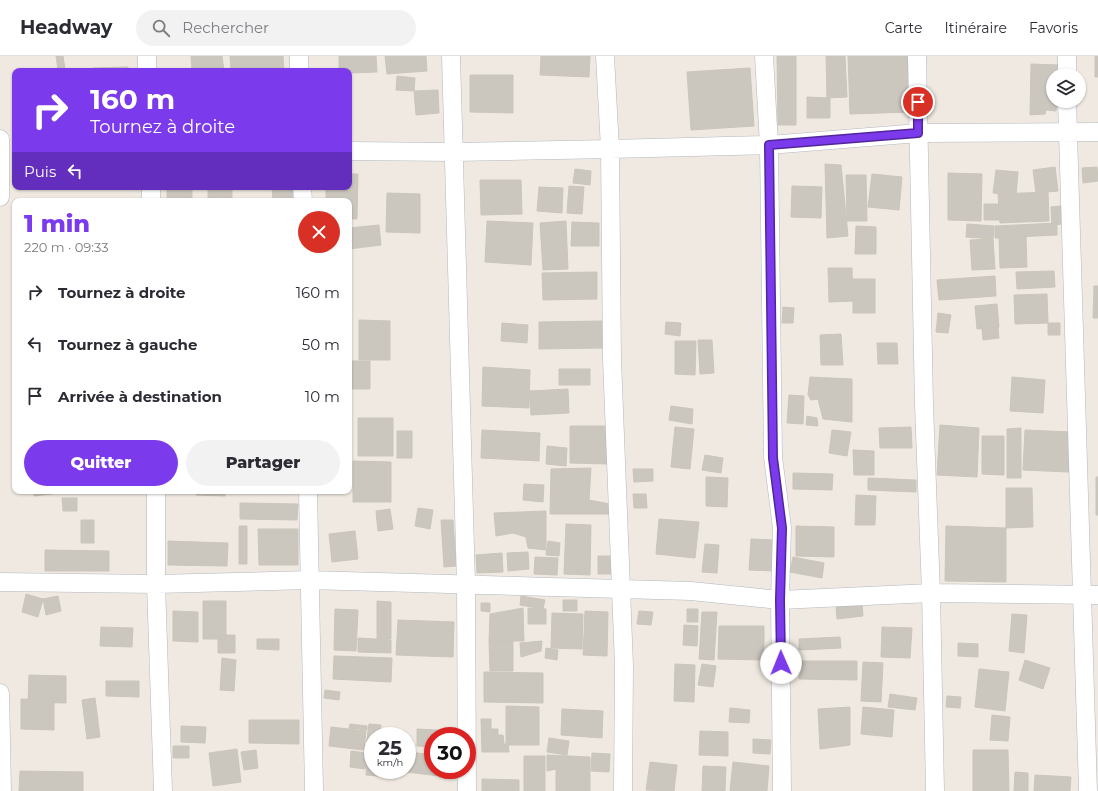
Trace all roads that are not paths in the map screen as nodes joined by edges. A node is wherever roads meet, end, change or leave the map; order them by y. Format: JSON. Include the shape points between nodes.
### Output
{"nodes":[{"id":1,"x":147,"y":56,"type":"edge"},
{"id":2,"x":299,"y":56,"type":"edge"},
{"id":3,"x":451,"y":56,"type":"edge"},
{"id":4,"x":605,"y":56,"type":"edge"},
{"id":5,"x":764,"y":56,"type":"edge"},
{"id":6,"x":917,"y":56,"type":"edge"},
{"id":7,"x":1067,"y":56,"type":"edge"},
{"id":8,"x":147,"y":68,"type":"edge"},
{"id":9,"x":299,"y":68,"type":"edge"},
{"id":10,"x":1067,"y":68,"type":"edge"},
{"id":11,"x":1067,"y":108,"type":"edge"},
{"id":12,"x":1067,"y":132,"type":"junction"},
{"id":13,"x":1098,"y":132,"type":"edge"},
{"id":14,"x":918,"y":133,"type":"junction"},
{"id":15,"x":0,"y":139,"type":"edge"},
{"id":16,"x":0,"y":145,"type":"edge"},
{"id":17,"x":12,"y":145,"type":"edge"},
{"id":18,"x":769,"y":145,"type":"junction"},
{"id":19,"x":610,"y":149,"type":"junction"},
{"id":20,"x":352,"y":151,"type":"edge"},
{"id":21,"x":454,"y":152,"type":"junction"},
{"id":22,"x":0,"y":197,"type":"edge"},
{"id":23,"x":156,"y":494,"type":"edge"},
{"id":24,"x":308,"y":494,"type":"edge"},
{"id":25,"x":309,"y":580,"type":"junction"},
{"id":26,"x":0,"y":582,"type":"edge"},
{"id":27,"x":156,"y":584,"type":"junction"},
{"id":28,"x":466,"y":584,"type":"junction"},
{"id":29,"x":621,"y":590,"type":"junction"},
{"id":30,"x":931,"y":593,"type":"junction"},
{"id":31,"x":1090,"y":595,"type":"edge"},
{"id":32,"x":780,"y":600,"type":"junction"},
{"id":33,"x":0,"y":693,"type":"edge"},
{"id":34,"x":2,"y":791,"type":"edge"},
{"id":35,"x":163,"y":791,"type":"edge"},
{"id":36,"x":314,"y":791,"type":"edge"},
{"id":37,"x":467,"y":791,"type":"edge"},
{"id":38,"x":623,"y":791,"type":"edge"},
{"id":39,"x":782,"y":791,"type":"edge"},
{"id":40,"x":935,"y":791,"type":"edge"},
{"id":41,"x":1088,"y":791,"type":"edge"}],
"edges":[{"from":1,"to":8,"type":"street"},
{"from":2,"to":9,"type":"street"},
{"from":3,"to":21,"type":"street"},
{"from":4,"to":19,"type":"street"},
{"from":5,"to":18,"type":"street"},
{"from":6,"to":14,"type":"street"},
{"from":7,"to":10,"type":"street"},
{"from":11,"to":12,"type":"street"},
{"from":12,"to":13,"type":"street"},
{"from":12,"to":14,"type":"street"},
{"from":12,"to":31,"type":"street"},
{"from":14,"to":18,"type":"street"},
{"from":14,"to":30,"type":"street"},
{"from":15,"to":16,"type":"street"},
{"from":16,"to":17,"type":"street"},
{"from":16,"to":22,"type":"street"},
{"from":18,"to":19,"type":"street"},
{"from":18,"to":32,"type":"street","via":[[773,458],[782,528]]},
{"from":19,"to":21,"type":"street"},
{"from":19,"to":29,"type":"street","via":[[612,359]]},
{"from":20,"to":21,"type":"street"},
{"from":21,"to":28,"type":"street"},
{"from":23,"to":27,"type":"street"},
{"from":24,"to":25,"type":"street"},
{"from":25,"to":27,"type":"street"},
{"from":25,"to":28,"type":"street"},
{"from":25,"to":36,"type":"street"},
{"from":26,"to":27,"type":"street"},
{"from":27,"to":35,"type":"street"},
{"from":28,"to":29,"type":"street"},
{"from":28,"to":37,"type":"street"},
{"from":29,"to":32,"type":"street","via":[[691,591]]},
{"from":29,"to":38,"type":"street","via":[[624,666]]},
{"from":30,"to":31,"type":"street"},
{"from":30,"to":32,"type":"street"},
{"from":30,"to":40,"type":"street"},
{"from":31,"to":41,"type":"street"},
{"from":32,"to":39,"type":"street"},
{"from":33,"to":34,"type":"street"}]}
